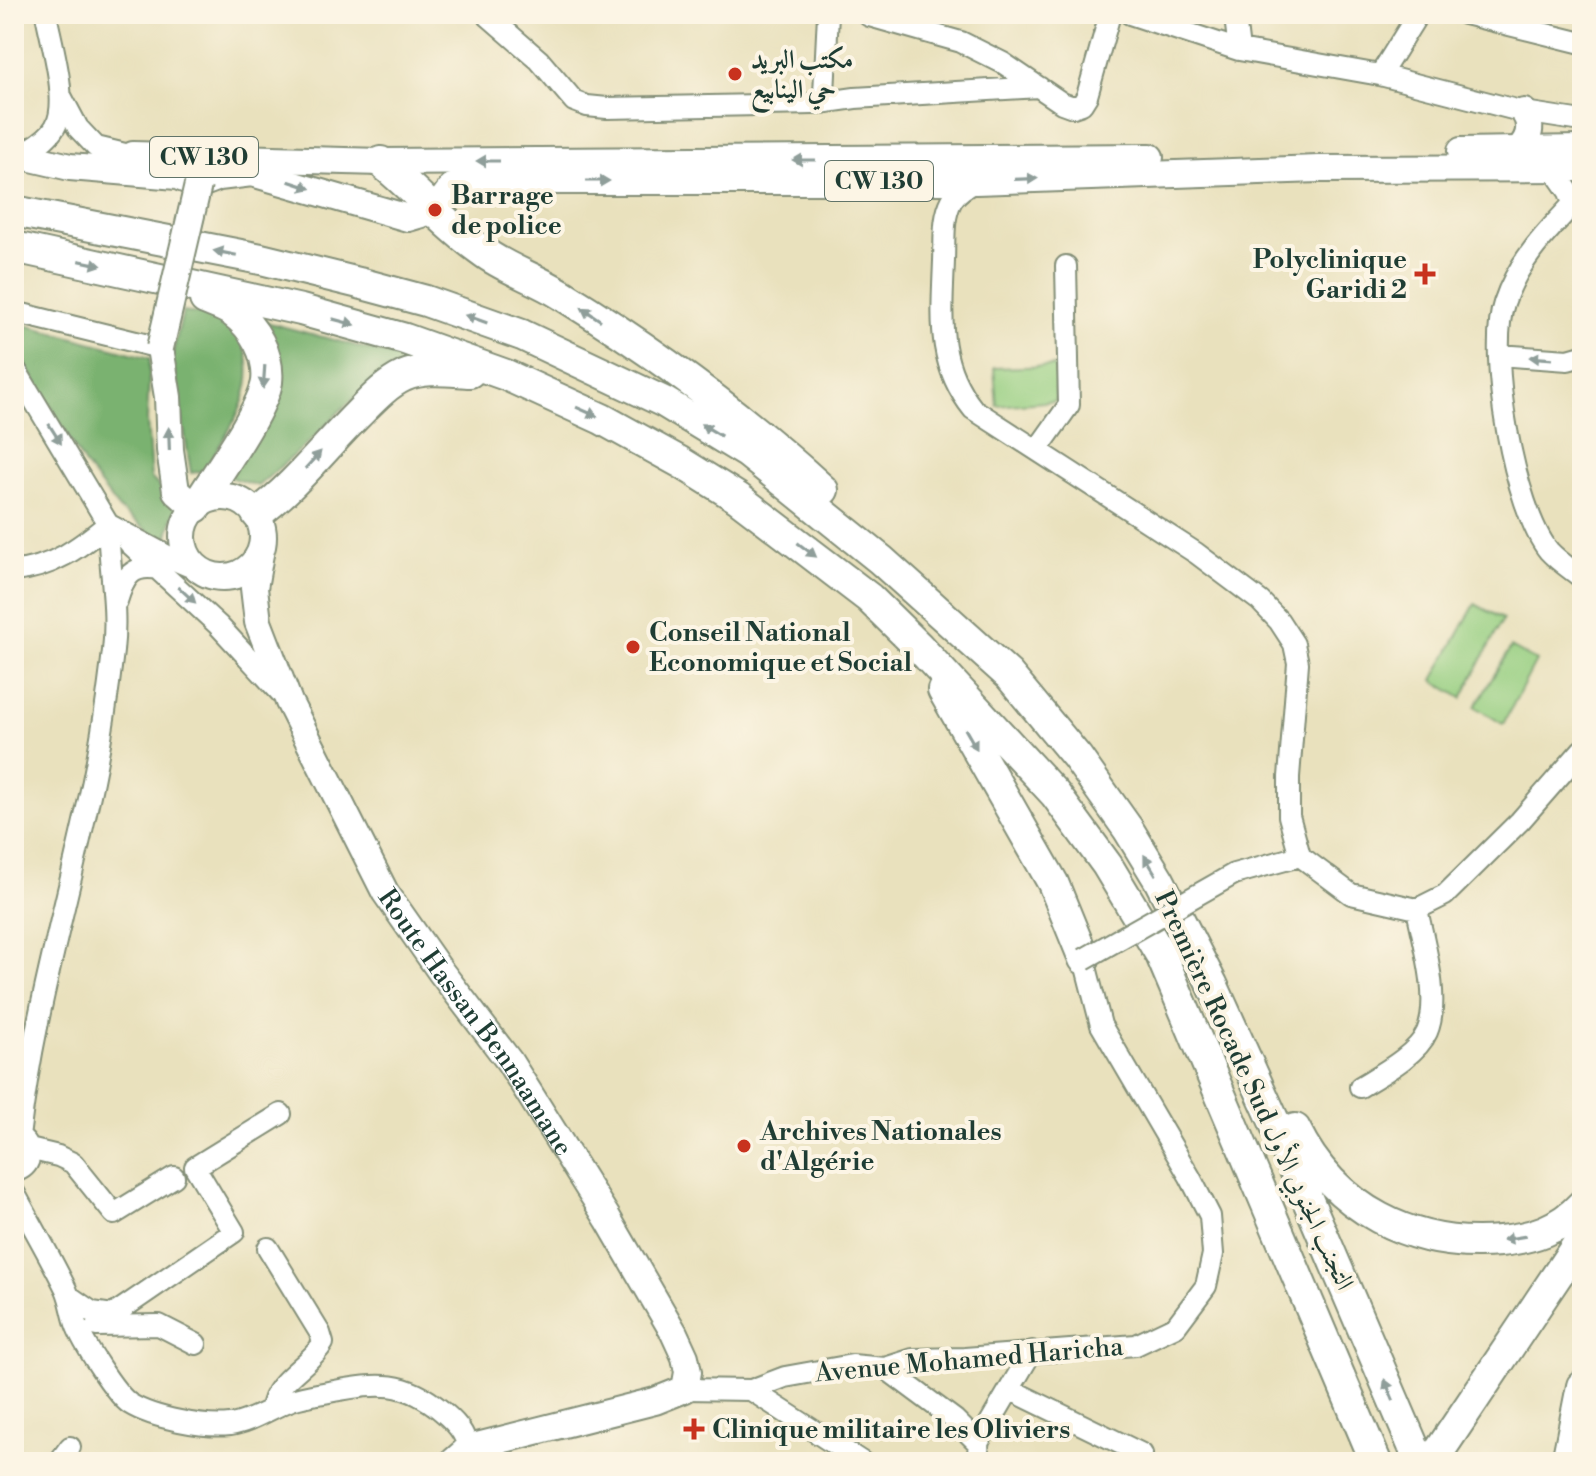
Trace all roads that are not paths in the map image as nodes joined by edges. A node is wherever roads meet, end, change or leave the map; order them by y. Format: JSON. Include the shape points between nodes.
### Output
{"nodes":[{"id":1,"x":46,"y":14,"type":"edge"},
{"id":2,"x":486,"y":14,"type":"edge"},
{"id":3,"x":828,"y":14,"type":"edge"},
{"id":4,"x":1110,"y":14,"type":"edge"},
{"id":5,"x":1130,"y":14,"type":"edge"},
{"id":6,"x":1418,"y":14,"type":"edge"},
{"id":7,"x":1465,"y":14,"type":"edge"},
{"id":8,"x":1235,"y":15,"type":"edge"},
{"id":9,"x":869,"y":16,"type":"dead end"},
{"id":10,"x":1582,"y":43,"type":"edge"},
{"id":11,"x":1239,"y":50,"type":"junction"},
{"id":12,"x":1380,"y":75,"type":"junction"},
{"id":13,"x":1039,"y":87,"type":"junction"},
{"id":14,"x":61,"y":96,"type":"junction"},
{"id":15,"x":813,"y":104,"type":"junction"},
{"id":16,"x":1524,"y":112,"type":"junction"},
{"id":17,"x":1582,"y":121,"type":"edge"},
{"id":18,"x":1582,"y":149,"type":"edge"},
{"id":19,"x":1518,"y":150,"type":"junction"},
{"id":20,"x":18,"y":152,"type":"edge"},
{"id":21,"x":129,"y":155,"type":"junction"},
{"id":22,"x":381,"y":162,"type":"junction"},
{"id":23,"x":1582,"y":168,"type":"edge"},
{"id":24,"x":1553,"y":169,"type":"junction"},
{"id":25,"x":909,"y":181,"type":"junction"},
{"id":26,"x":976,"y":181,"type":"junction"},
{"id":27,"x":198,"y":185,"type":"junction"},
{"id":28,"x":1578,"y":200,"type":"edge"},
{"id":29,"x":435,"y":210,"type":"junction"},
{"id":30,"x":14,"y":211,"type":"edge"},
{"id":31,"x":946,"y":215,"type":"junction"},
{"id":32,"x":14,"y":247,"type":"edge"},
{"id":33,"x":1066,"y":266,"type":"dead end"},
{"id":34,"x":155,"y":277,"type":"junction"},
{"id":35,"x":14,"y":312,"type":"edge"},
{"id":36,"x":160,"y":348,"type":"junction"},
{"id":37,"x":1499,"y":355,"type":"junction"},
{"id":38,"x":1582,"y":356,"type":"edge"},
{"id":39,"x":14,"y":367,"type":"edge"},
{"id":40,"x":506,"y":375,"type":"junction"},
{"id":41,"x":1037,"y":450,"type":"junction"},
{"id":42,"x":195,"y":507,"type":"junction"},
{"id":43,"x":257,"y":514,"type":"junction"},
{"id":44,"x":108,"y":524,"type":"junction"},
{"id":45,"x":260,"y":554,"type":"junction"},
{"id":46,"x":158,"y":569,"type":"junction"},
{"id":47,"x":14,"y":571,"type":"edge"},
{"id":48,"x":210,"y":575,"type":"junction"},
{"id":49,"x":1582,"y":578,"type":"edge"},
{"id":50,"x":116,"y":605,"type":"junction"},
{"id":51,"x":919,"y":647,"type":"junction"},
{"id":52,"x":261,"y":657,"type":"junction"},
{"id":53,"x":1009,"y":675,"type":"junction"},
{"id":54,"x":1582,"y":750,"type":"edge"},
{"id":55,"x":1300,"y":856,"type":"junction"},
{"id":56,"x":1417,"y":909,"type":"junction"},
{"id":57,"x":1084,"y":959,"type":"junction"},
{"id":58,"x":1212,"y":984,"type":"junction"},
{"id":59,"x":1360,"y":1087,"type":"dead end"},
{"id":60,"x":281,"y":1114,"type":"dead end"},
{"id":61,"x":21,"y":1141,"type":"edge"},
{"id":62,"x":14,"y":1172,"type":"edge"},
{"id":63,"x":174,"y":1177,"type":"dead end"},
{"id":64,"x":14,"y":1192,"type":"edge"},
{"id":65,"x":1582,"y":1205,"type":"edge"},
{"id":66,"x":1582,"y":1238,"type":"edge"},
{"id":67,"x":268,"y":1248,"type":"dead end"},
{"id":68,"x":1582,"y":1266,"type":"edge"},
{"id":69,"x":69,"y":1296,"type":"junction"},
{"id":70,"x":76,"y":1326,"type":"junction"},
{"id":71,"x":196,"y":1344,"type":"dead end"},
{"id":72,"x":1032,"y":1351,"type":"junction"},
{"id":73,"x":885,"y":1368,"type":"junction"},
{"id":74,"x":1582,"y":1386,"type":"edge"},
{"id":75,"x":685,"y":1389,"type":"junction"},
{"id":76,"x":751,"y":1390,"type":"junction"},
{"id":77,"x":1011,"y":1390,"type":"junction"},
{"id":78,"x":271,"y":1409,"type":"junction"},
{"id":79,"x":1457,"y":1447,"type":"edge"},
{"id":80,"x":979,"y":1452,"type":"edge"},
{"id":81,"x":1142,"y":1454,"type":"dead end"},
{"id":82,"x":463,"y":1457,"type":"edge"},
{"id":83,"x":862,"y":1462,"type":"edge"},
{"id":84,"x":1376,"y":1462,"type":"edge"},
{"id":85,"x":1420,"y":1462,"type":"edge"},
{"id":86,"x":1432,"y":1462,"type":"edge"},
{"id":87,"x":1567,"y":1462,"type":"edge"}],
"edges":[{"from":1,"to":14,"type":"street"},
{"from":2,"to":15,"type":"street","via":[[539,60],[574,101],[587,106]]},
{"from":3,"to":15,"type":"street","via":[[824,94]]},
{"from":4,"to":13,"type":"street","via":[[1082,104],[1068,106]]},
{"from":5,"to":11,"type":"street"},
{"from":6,"to":12,"type":"street"},
{"from":7,"to":10,"type":"street"},
{"from":8,"to":11,"type":"street"},
{"from":9,"to":13,"type":"street","via":[[961,42]]},
{"from":11,"to":12,"type":"street"},
{"from":12,"to":16,"type":"street"},
{"from":13,"to":15,"type":"street"},
{"from":14,"to":20,"type":"street","via":[[57,126],[44,140]]},
{"from":14,"to":21,"type":"street","via":[[78,128],[96,147]]},
{"from":16,"to":17,"type":"street"},
{"from":16,"to":19,"type":"main road","via":[[1529,135]]},
{"from":18,"to":19,"type":"main road","number":"CW 130"},
{"from":19,"to":22,"type":"main road","number":"CW 130","one_way":true,"via":[[1078,159]]},
{"from":20,"to":21,"type":"main road","number":"CW 130"},
{"from":20,"to":27,"type":"main road","via":[[70,167],[177,176]]},
{"from":21,"to":22,"type":"main road","number":"CW 130"},
{"from":22,"to":29,"type":"highway"},
{"from":23,"to":24,"type":"main road","number":"CW 130"},
{"from":26,"to":24,"type":"main road","number":"CW 130","one_way":true,"via":[[1319,169]]},
{"from":24,"to":28,"type":"street"},
{"from":25,"to":26,"type":"main road","number":"CW 130"},
{"from":29,"to":25,"type":"main road","number":"CW 130","one_way":true,"via":[[452,187],[482,181]]},
{"from":25,"to":31,"type":"street","via":[[932,194]]},
{"from":26,"to":31,"type":"street","via":[[957,193]]},
{"from":27,"to":29,"type":"main road","number":"CW 130","one_way":true,"via":[[252,173],[408,218]]},
{"from":27,"to":36,"type":"main road","bridge":true},
{"from":28,"to":37,"type":"street","via":[[1514,276],[1502,307]]},
{"from":53,"to":29,"type":"highway","one_way":true,"via":[[915,574],[790,459],[667,365],[559,292],[489,256]]},
{"from":53,"to":30,"type":"highway","name":"Première Rocade Sud التجنب الجنوبي الأول","one_way":true,"via":[[881,560],[748,453],[664,402],[522,335],[426,301],[261,259]]},
{"from":31,"to":41,"type":"street","via":[[943,343],[950,368],[973,409]]},
{"from":32,"to":34,"type":"highway","name":"Première Rocade Sud التجنب الجنوبي الأول","one_way":true},
{"from":33,"to":41,"type":"street","via":[[1069,405]]},
{"from":34,"to":40,"type":"highway","name":"Première Rocade Sud التجنب الجنوبي الأول","one_way":true,"via":[[405,339]]},
{"from":34,"to":42,"type":"highway","one_way":true,"via":[[233,311],[264,350],[267,382],[258,404]]},
{"from":35,"to":36,"type":"street"},
{"from":42,"to":36,"type":"main road","one_way":true,"via":[[176,491]]},
{"from":38,"to":37,"type":"street","one_way":true,"via":[[1568,360]]},
{"from":37,"to":49,"type":"street","via":[[1506,435],[1526,510],[1549,551]]},
{"from":39,"to":44,"type":"street","one_way":true},
{"from":43,"to":40,"type":"highway","one_way":true,"via":[[278,499],[381,391],[405,376],[432,369]]},
{"from":40,"to":51,"type":"highway","name":"Première Rocade Sud التجنب الجنوبي الأول","one_way":true,"via":[[602,419],[738,498],[869,598]]},
{"from":41,"to":55,"type":"street","via":[[1260,601],[1294,644],[1298,663],[1289,816]]},
{"from":42,"to":43,"type":"main road","via":[[228,496]]},
{"from":42,"to":48,"type":"main road","via":[[183,529],[183,542],[194,565]]},
{"from":43,"to":45,"type":"main road","via":[[264,538]]},
{"from":44,"to":46,"type":"street"},
{"from":44,"to":47,"type":"street","via":[[68,555],[38,569]]},
{"from":44,"to":48,"type":"street"},
{"from":44,"to":50,"type":"street"},
{"from":45,"to":48,"type":"main road","via":[[238,575]]},
{"from":45,"to":52,"type":"main road","name":"Route Hassan Bennaamane","via":[[254,588]]},
{"from":46,"to":50,"type":"street","via":[[130,573]]},
{"from":46,"to":52,"type":"street","one_way":true},
{"from":48,"to":52,"type":"main road","name":"Route Hassan Bennaamane","via":[[246,612]]},
{"from":50,"to":61,"type":"street","via":[[88,807],[25,1082]]},
{"from":51,"to":57,"type":"highway","one_way":true,"via":[[1053,883]]},
{"from":51,"to":84,"type":"highway","name":"Première Rocade Sud التجنب الجنوبي الأول","via":[[1055,794],[1107,865],[1161,955]]},
{"from":52,"to":75,"type":"main road","name":"Route Hassan Bennaamane","via":[[385,892],[509,1061],[608,1219],[685,1357]]},
{"from":58,"to":53,"type":"highway","name":"Première Rocade Sud التجنب الجنوبي الأول","one_way":true,"via":[[1128,829]]},
{"from":54,"to":56,"type":"street","via":[[1445,895]]},
{"from":55,"to":56,"type":"street","via":[[1351,894]]},
{"from":55,"to":57,"type":"street","bridge":true,"via":[[1234,874]]},
{"from":56,"to":59,"type":"street","via":[[1433,991],[1427,1033],[1400,1063]]},
{"from":57,"to":72,"type":"street","name":"Avenue Mohamed Haricha","via":[[1101,1025],[1210,1216],[1213,1254],[1206,1286],[1176,1326],[1136,1345]]},
{"from":65,"to":58,"type":"highway","one_way":true,"via":[[1548,1230],[1508,1240],[1432,1238],[1390,1225],[1336,1188],[1315,1163],[1243,1023]]},
{"from":85,"to":58,"type":"highway","name":"Première Rocade Sud التجنب الجنوبي الأول","one_way":true},
{"from":60,"to":69,"type":"street","via":[[195,1167],[234,1232],[113,1315],[92,1312]]},
{"from":61,"to":62,"type":"street","via":[[30,1155],[26,1166]]},
{"from":61,"to":63,"type":"street","via":[[73,1163],[114,1214]]},
{"from":64,"to":69,"type":"street"},
{"from":66,"to":79,"type":"highway"},
{"from":67,"to":78,"type":"street","via":[[323,1343],[275,1394]]},
{"from":68,"to":79,"type":"highway"},
{"from":69,"to":70,"type":"street"},
{"from":70,"to":71,"type":"street","via":[[159,1325]]},
{"from":70,"to":78,"type":"street","via":[[118,1394],[141,1410],[219,1426]]},
{"from":72,"to":73,"type":"street","name":"Avenue Mohamed Haricha","via":[[913,1359]]},
{"from":72,"to":77,"type":"street"},
{"from":73,"to":76,"type":"street","name":"Avenue Mohamed Haricha","via":[[852,1365],[785,1377]]},
{"from":73,"to":80,"type":"street","via":[[955,1420]]},
{"from":74,"to":87,"type":"highway"},
{"from":75,"to":76,"type":"street","name":"Avenue Mohamed Haricha"},
{"from":75,"to":82,"type":"main road","name":"Avenue Mohamed Haricha"},
{"from":76,"to":83,"type":"street"},
{"from":77,"to":80,"type":"street"},
{"from":77,"to":81,"type":"street"},
{"from":78,"to":82,"type":"street","via":[[295,1399],[392,1385],[431,1402],[459,1425]]},
{"from":79,"to":86,"type":"highway"}]}
